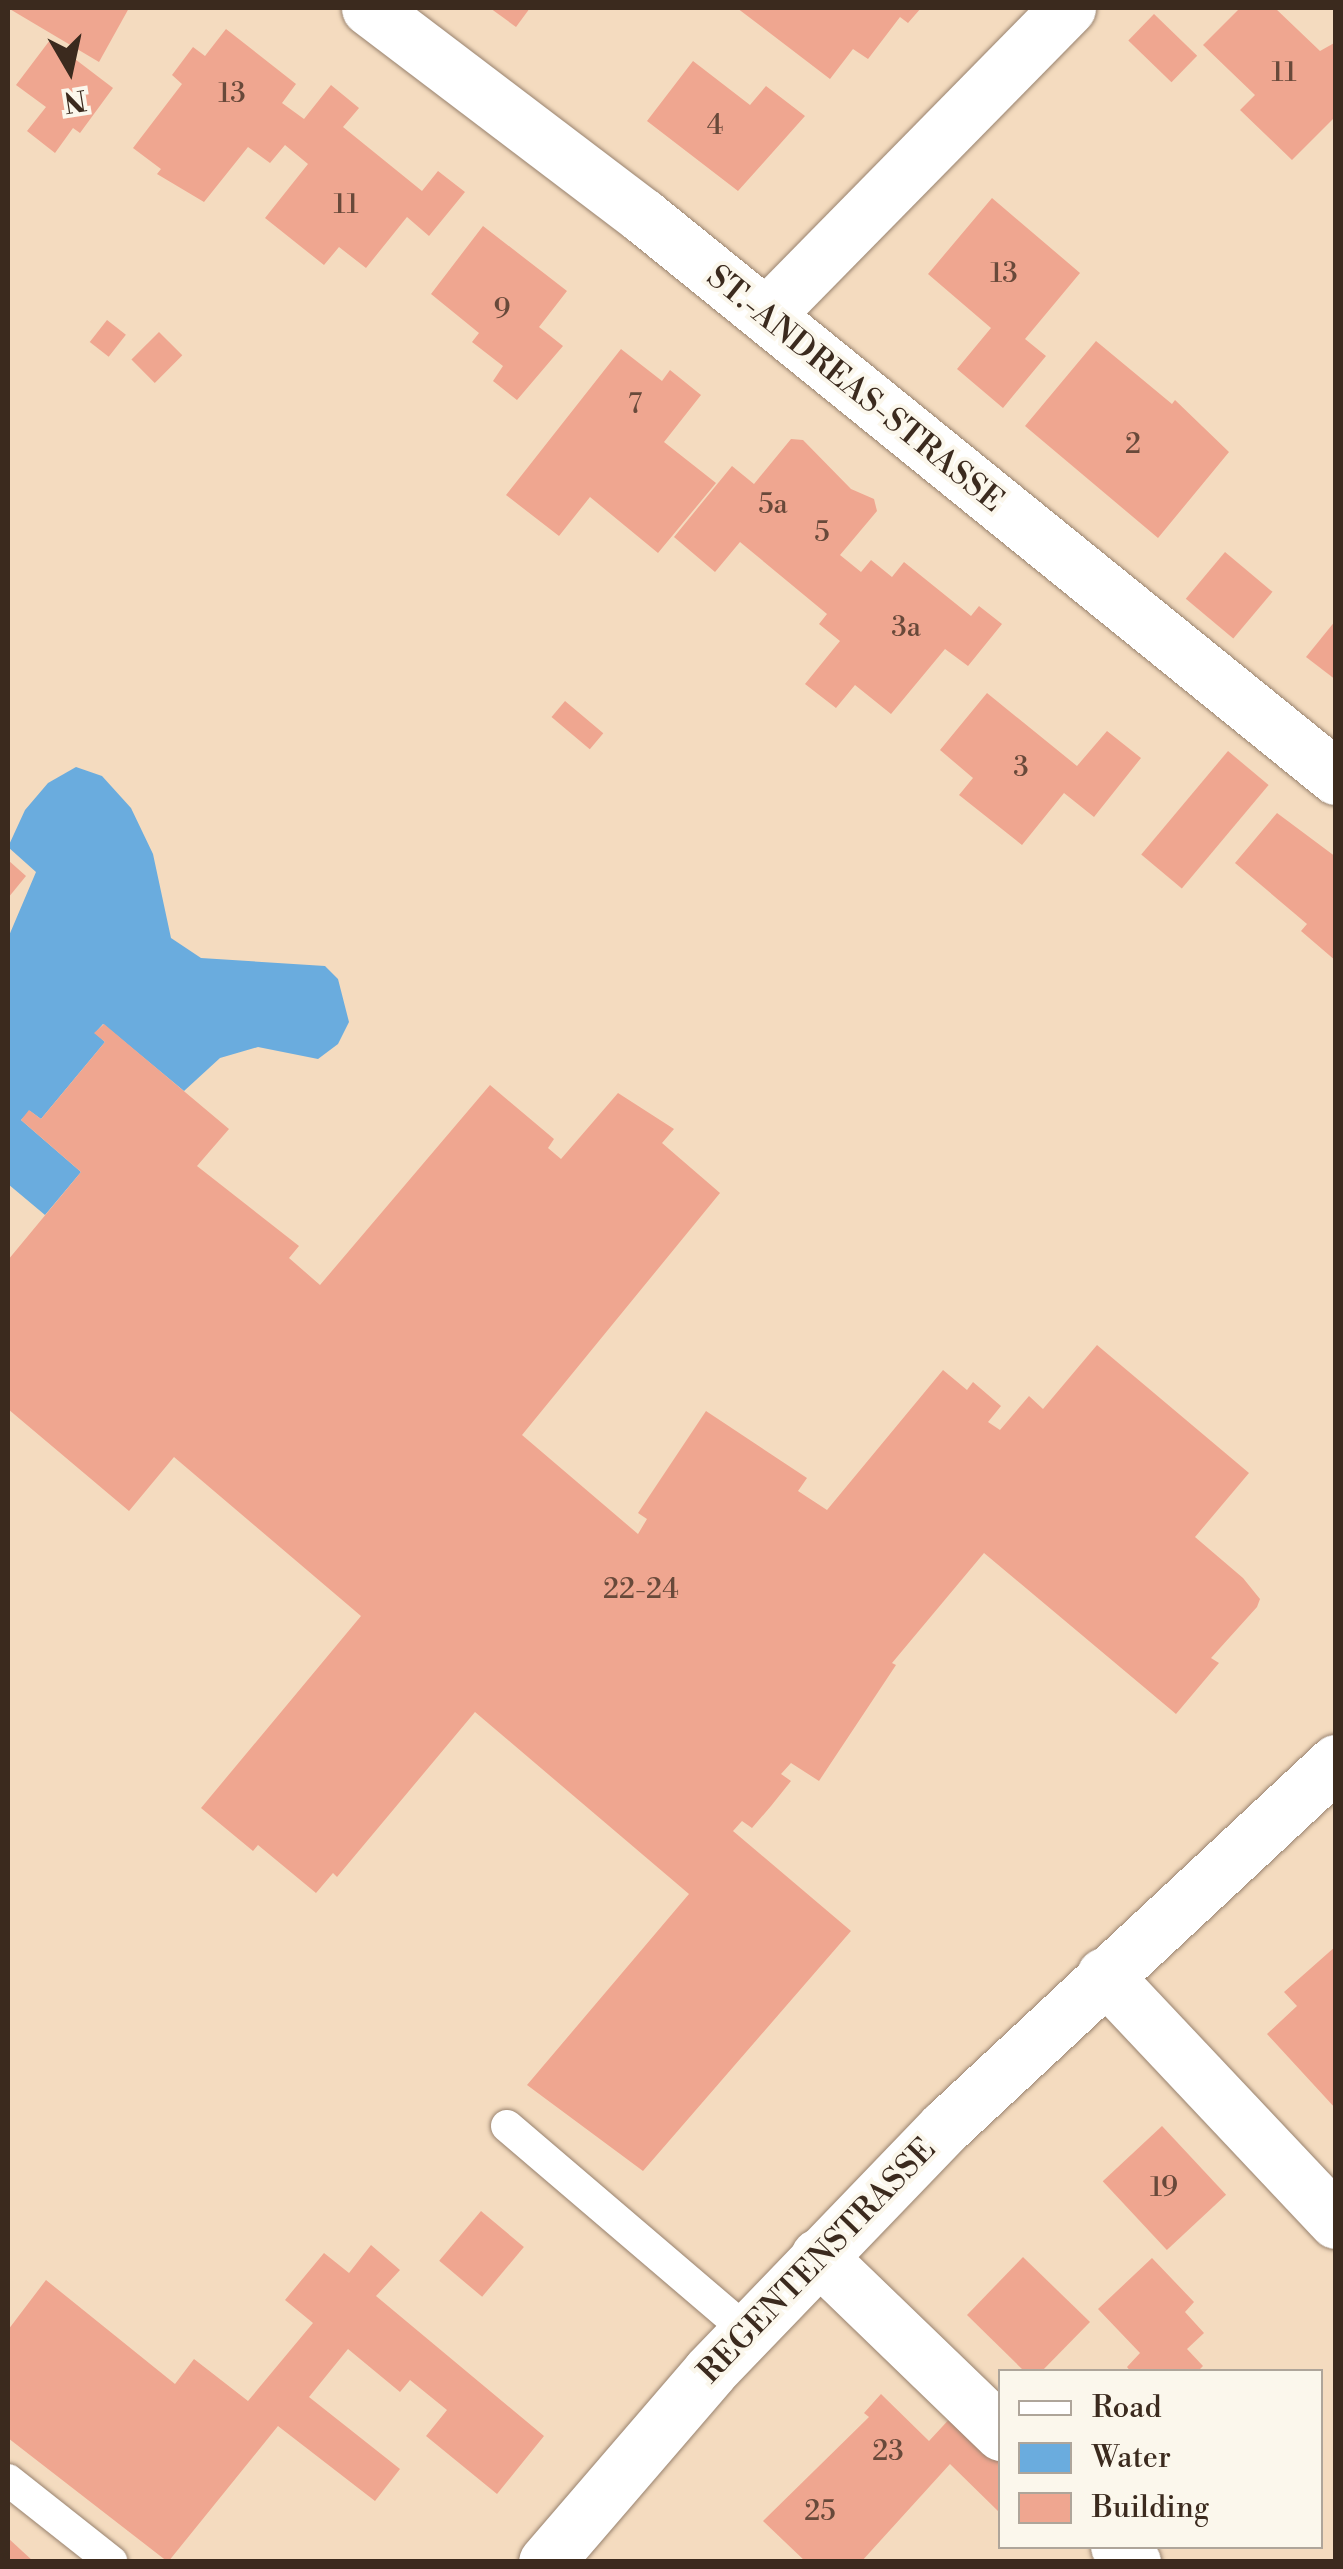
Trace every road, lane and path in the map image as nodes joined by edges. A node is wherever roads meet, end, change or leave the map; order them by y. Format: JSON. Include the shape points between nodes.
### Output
{"nodes":[{"id":1,"x":369,"y":8,"type":"edge"},
{"id":2,"x":1068,"y":8,"type":"edge"},
{"id":3,"x":766,"y":315,"type":"junction"},
{"id":4,"x":1336,"y":776,"type":"edge"},
{"id":5,"x":1336,"y":1762,"type":"edge"},
{"id":6,"x":1104,"y":1976,"type":"junction"},
{"id":7,"x":507,"y":2126,"type":"dead end"},
{"id":8,"x":1336,"y":2221,"type":"edge"},
{"id":9,"x":818,"y":2256,"type":"junction"},
{"id":10,"x":747,"y":2331,"type":"junction"},
{"id":11,"x":998,"y":2431,"type":"edge"},
{"id":12,"x":8,"y":2480,"type":"edge"},
{"id":13,"x":112,"y":2562,"type":"edge"},
{"id":14,"x":546,"y":2562,"type":"edge"}],
"edges":[{"from":1,"to":3,"type":"street","name":"ST.-ANDREAS-STRASSE"},
{"from":2,"to":3,"type":"street"},
{"from":3,"to":4,"type":"street","name":"ST.-ANDREAS-STRASSE"},
{"from":5,"to":6,"type":"street","name":"REGENTENSTRASSE"},
{"from":6,"to":8,"type":"street"},
{"from":6,"to":9,"type":"street","name":"REGENTENSTRASSE"},
{"from":7,"to":10,"type":"lane"},
{"from":9,"to":10,"type":"street","name":"REGENTENSTRASSE"},
{"from":9,"to":11,"type":"street"},
{"from":10,"to":14,"type":"street","name":"REGENTENSTRASSE"},
{"from":12,"to":13,"type":"lane"}]}
